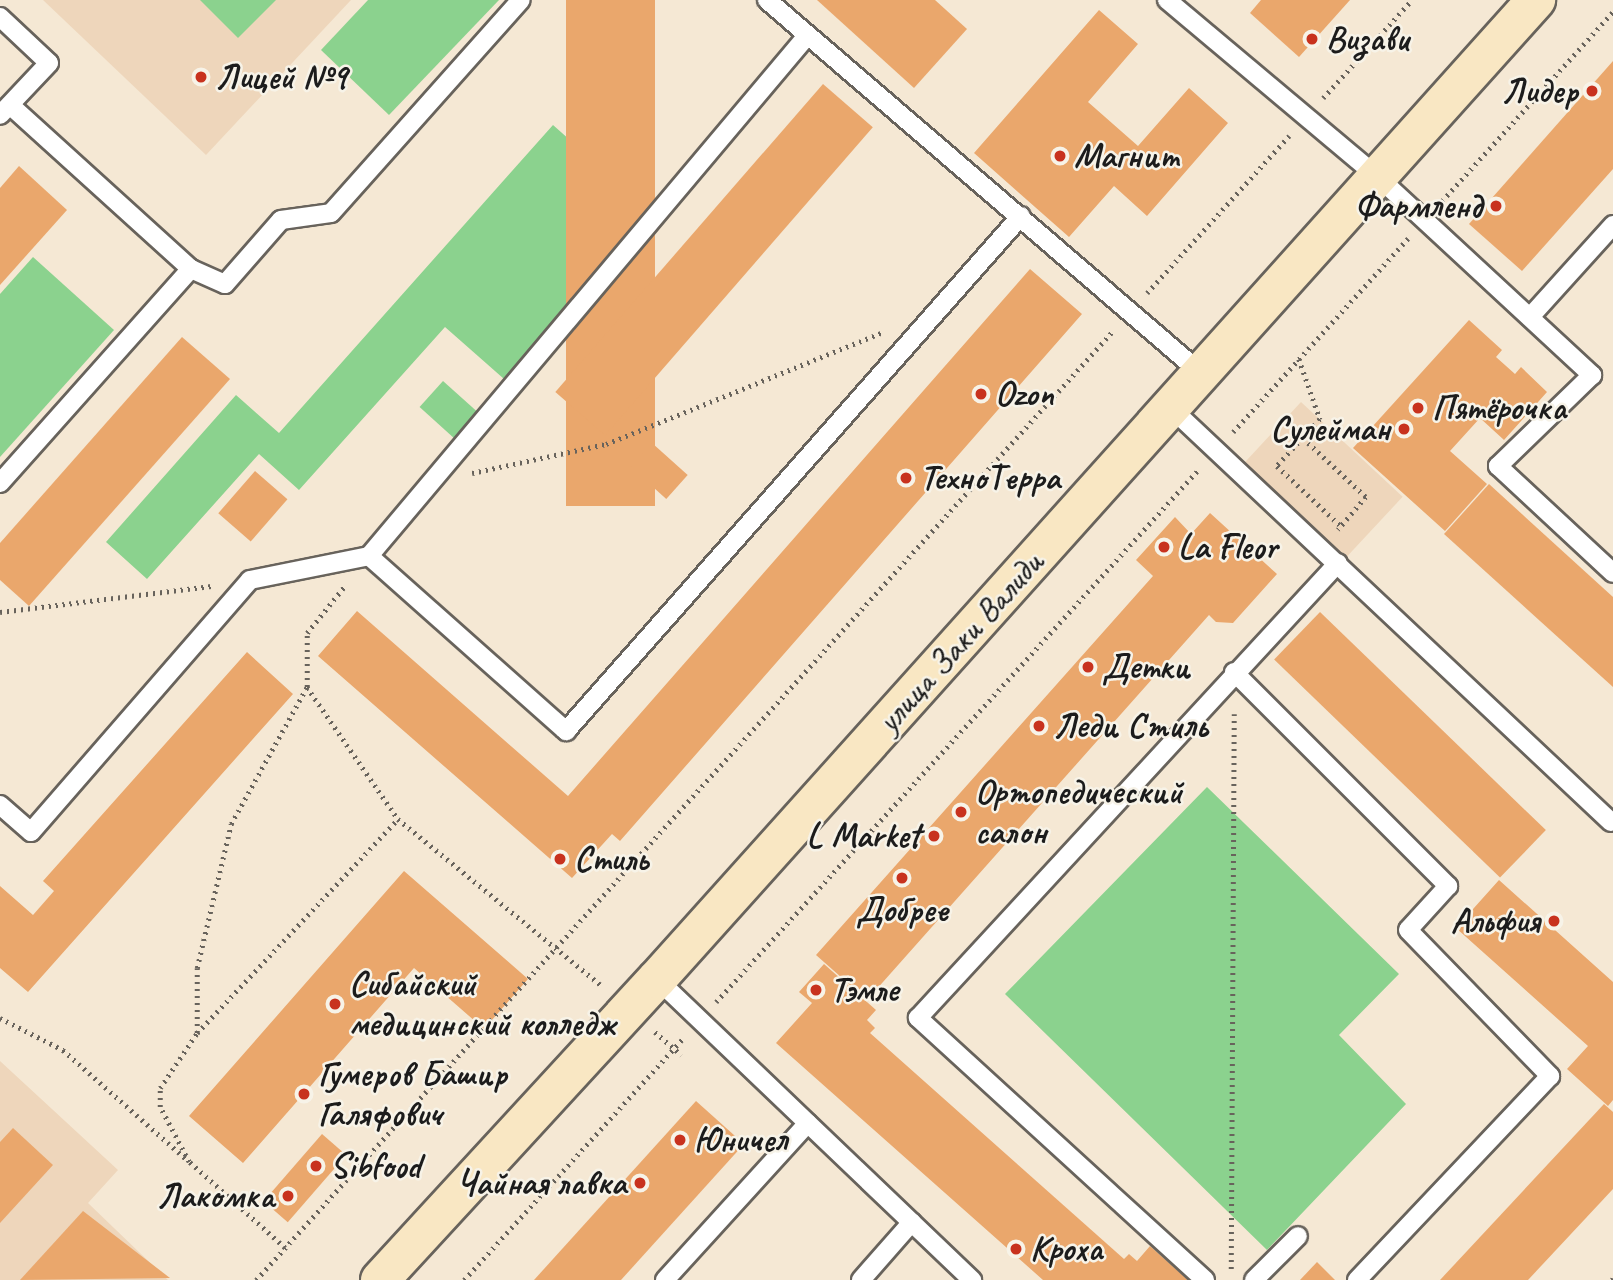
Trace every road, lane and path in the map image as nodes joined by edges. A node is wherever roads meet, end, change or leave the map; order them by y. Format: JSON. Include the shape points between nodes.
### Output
{"nodes":[{"id":1,"x":521,"y":0,"type":"edge"},
{"id":2,"x":767,"y":0,"type":"edge"},
{"id":3,"x":1167,"y":0,"type":"edge"},
{"id":4,"x":1196,"y":0,"type":"edge"},
{"id":5,"x":1412,"y":0,"type":"edge"},
{"id":6,"x":1536,"y":0,"type":"edge"},
{"id":7,"x":1613,"y":12,"type":"edge"},
{"id":8,"x":1184,"y":14,"type":"junction"},
{"id":9,"x":0,"y":17,"type":"edge"},
{"id":10,"x":806,"y":37,"type":"junction"},
{"id":11,"x":5,"y":110,"type":"edge"},
{"id":12,"x":1306,"y":117,"type":"junction"},
{"id":13,"x":1378,"y":177,"type":"junction"},
{"id":14,"x":1021,"y":216,"type":"junction"},
{"id":15,"x":1424,"y":220,"type":"junction"},
{"id":16,"x":1613,"y":225,"type":"edge"},
{"id":17,"x":191,"y":269,"type":"junction"},
{"id":18,"x":1130,"y":311,"type":"junction"},
{"id":19,"x":1530,"y":317,"type":"junction"},
{"id":20,"x":887,"y":330,"type":"dead end"},
{"id":21,"x":1299,"y":359,"type":"junction"},
{"id":22,"x":1202,"y":374,"type":"junction"},
{"id":23,"x":1171,"y":408,"type":"junction"},
{"id":24,"x":1303,"y":438,"type":"junction"},
{"id":25,"x":1216,"y":450,"type":"junction"},
{"id":26,"x":431,"y":482,"type":"junction"},
{"id":27,"x":0,"y":483,"type":"edge"},
{"id":28,"x":1341,"y":526,"type":"junction"},
{"id":29,"x":1322,"y":549,"type":"junction"},
{"id":30,"x":369,"y":556,"type":"junction"},
{"id":31,"x":1338,"y":564,"type":"junction"},
{"id":32,"x":1613,"y":573,"type":"edge"},
{"id":33,"x":250,"y":580,"type":"junction"},
{"id":34,"x":0,"y":612,"type":"edge"},
{"id":35,"x":1234,"y":672,"type":"junction"},
{"id":36,"x":307,"y":687,"type":"junction"},
{"id":37,"x":0,"y":805,"type":"edge"},
{"id":38,"x":398,"y":819,"type":"junction"},
{"id":39,"x":1611,"y":822,"type":"dead end"},
{"id":40,"x":556,"y":948,"type":"junction"},
{"id":41,"x":657,"y":979,"type":"junction"},
{"id":42,"x":629,"y":1010,"type":"junction"},
{"id":43,"x":0,"y":1018,"type":"edge"},
{"id":44,"x":700,"y":1020,"type":"junction"},
{"id":45,"x":197,"y":1033,"type":"junction"},
{"id":46,"x":674,"y":1049,"type":"junction"},
{"id":47,"x":681,"y":1055,"type":"dead end"},
{"id":48,"x":808,"y":1123,"type":"junction"},
{"id":49,"x":189,"y":1162,"type":"junction"},
{"id":50,"x":912,"y":1222,"type":"junction"},
{"id":51,"x":1298,"y":1236,"type":"dead end"},
{"id":52,"x":285,"y":1248,"type":"junction"},
{"id":53,"x":256,"y":1280,"type":"edge"},
{"id":54,"x":380,"y":1280,"type":"edge"},
{"id":55,"x":464,"y":1280,"type":"edge"},
{"id":56,"x":666,"y":1280,"type":"edge"},
{"id":57,"x":861,"y":1280,"type":"edge"},
{"id":58,"x":972,"y":1280,"type":"edge"},
{"id":59,"x":1205,"y":1280,"type":"edge"},
{"id":60,"x":1231,"y":1280,"type":"edge"},
{"id":61,"x":1254,"y":1280,"type":"edge"},
{"id":62,"x":1357,"y":1280,"type":"edge"}],
"edges":[{"from":1,"to":17,"type":"lane","via":[[331,213],[281,220],[225,284]]},
{"from":2,"to":10,"type":"lane"},
{"from":3,"to":8,"type":"lane"},
{"from":4,"to":8,"type":"lane"},
{"from":5,"to":12,"type":"path"},
{"from":6,"to":13,"type":"street","name":"улица Заки Валиди"},
{"from":7,"to":15,"type":"path"},
{"from":8,"to":12,"type":"lane"},
{"from":9,"to":11,"type":"lane","via":[[49,63]]},
{"from":10,"to":14,"type":"lane"},
{"from":10,"to":26,"type":"lane"},
{"from":11,"to":17,"type":"lane"},
{"from":12,"to":13,"type":"lane"},
{"from":12,"to":18,"type":"path"},
{"from":13,"to":15,"type":"lane"},
{"from":13,"to":22,"type":"street","name":"улица Заки Валиди"},
{"from":14,"to":18,"type":"lane"},
{"from":14,"to":30,"type":"lane","via":[[566,731]]},
{"from":15,"to":19,"type":"lane"},
{"from":15,"to":21,"type":"path"},
{"from":16,"to":19,"type":"lane"},
{"from":17,"to":27,"type":"lane"},
{"from":18,"to":22,"type":"lane"},
{"from":18,"to":40,"type":"path"},
{"from":19,"to":32,"type":"lane","via":[[1592,375],[1498,466]]},
{"from":20,"to":26,"type":"path","via":[[606,444]]},
{"from":21,"to":24,"type":"path","via":[[1320,419]]},
{"from":21,"to":25,"type":"path"},
{"from":22,"to":23,"type":"street","name":"улица Заки Валиди"},
{"from":23,"to":25,"type":"lane"},
{"from":23,"to":41,"type":"street","name":"улица Заки Валиди"},
{"from":24,"to":28,"type":"path","via":[[1366,497]]},
{"from":24,"to":28,"type":"path","via":[[1277,466]]},
{"from":25,"to":29,"type":"lane"},
{"from":25,"to":44,"type":"path"},
{"from":26,"to":30,"type":"lane"},
{"from":28,"to":29,"type":"path"},
{"from":29,"to":31,"type":"lane"},
{"from":30,"to":33,"type":"lane"},
{"from":30,"to":36,"type":"path","via":[[307,633]]},
{"from":31,"to":35,"type":"lane"},
{"from":31,"to":39,"type":"lane"},
{"from":33,"to":34,"type":"path"},
{"from":33,"to":37,"type":"lane","via":[[31,832]]},
{"from":35,"to":59,"type":"lane","via":[[918,1018]]},
{"from":35,"to":60,"type":"path"},
{"from":35,"to":62,"type":"lane","via":[[1448,886],[1408,930],[1550,1076]]},
{"from":36,"to":38,"type":"path"},
{"from":36,"to":45,"type":"path","via":[[231,824],[197,968]]},
{"from":38,"to":40,"type":"path"},
{"from":38,"to":45,"type":"path"},
{"from":40,"to":42,"type":"path"},
{"from":40,"to":52,"type":"path"},
{"from":41,"to":42,"type":"street","name":"улица Заки Валиди"},
{"from":41,"to":44,"type":"lane"},
{"from":42,"to":46,"type":"path"},
{"from":42,"to":54,"type":"street","name":"улица Заки Валиди"},
{"from":43,"to":49,"type":"path","via":[[63,1050]]},
{"from":44,"to":46,"type":"path"},
{"from":44,"to":48,"type":"lane"},
{"from":45,"to":49,"type":"path","via":[[160,1088],[160,1107]]},
{"from":46,"to":47,"type":"path"},
{"from":46,"to":55,"type":"path"},
{"from":48,"to":50,"type":"lane"},
{"from":48,"to":56,"type":"lane"},
{"from":49,"to":52,"type":"path"},
{"from":50,"to":57,"type":"lane"},
{"from":50,"to":58,"type":"lane"},
{"from":51,"to":61,"type":"lane"},
{"from":52,"to":53,"type":"path"}]}
